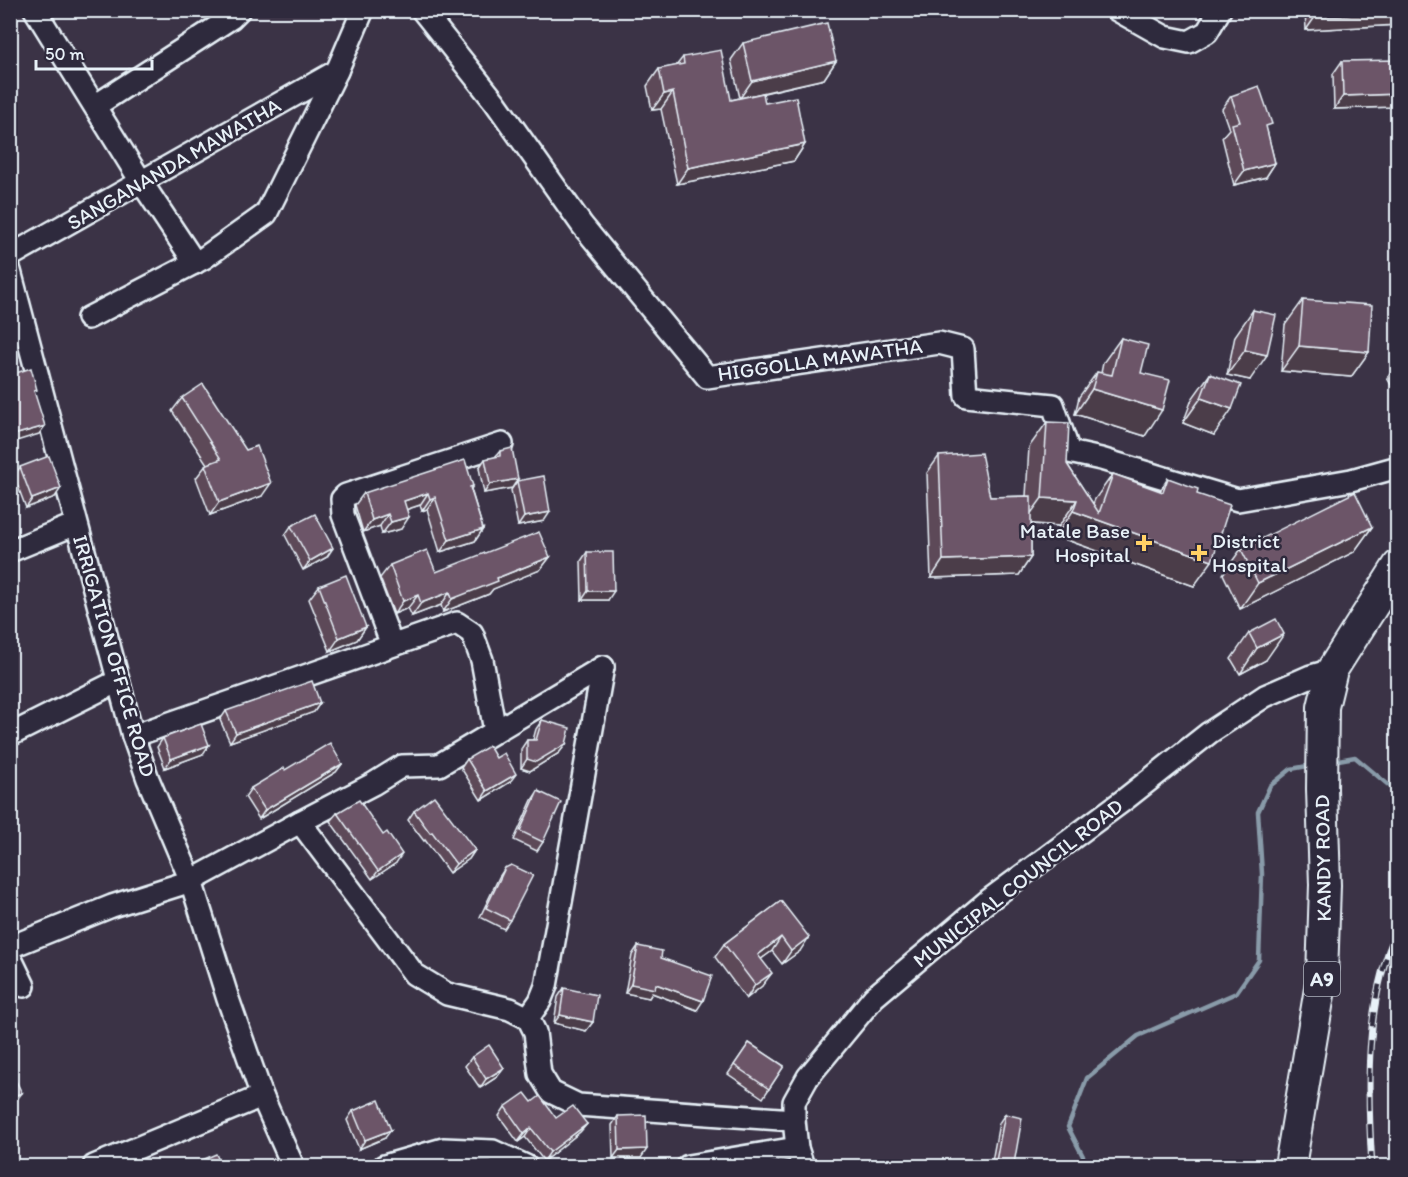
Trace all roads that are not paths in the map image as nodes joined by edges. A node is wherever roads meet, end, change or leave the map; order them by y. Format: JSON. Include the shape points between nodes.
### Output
{"nodes":[{"id":1,"x":35,"y":10,"type":"edge"},
{"id":2,"x":238,"y":10,"type":"edge"},
{"id":3,"x":363,"y":10,"type":"edge"},
{"id":4,"x":422,"y":10,"type":"edge"},
{"id":5,"x":1116,"y":10,"type":"edge"},
{"id":6,"x":1220,"y":10,"type":"edge"},
{"id":7,"x":337,"y":71,"type":"junction"},
{"id":8,"x":95,"y":106,"type":"junction"},
{"id":9,"x":142,"y":183,"type":"junction"},
{"id":10,"x":10,"y":256,"type":"edge"},
{"id":11,"x":195,"y":263,"type":"junction"},
{"id":12,"x":10,"y":272,"type":"edge"},
{"id":13,"x":88,"y":318,"type":"dead end"},
{"id":14,"x":502,"y":444,"type":"dead end"},
{"id":15,"x":1398,"y":467,"type":"edge"},
{"id":16,"x":76,"y":524,"type":"junction"},
{"id":17,"x":10,"y":551,"type":"edge"},
{"id":18,"x":1398,"y":566,"type":"edge"},
{"id":19,"x":392,"y":645,"type":"junction"},
{"id":20,"x":1332,"y":670,"type":"junction"},
{"id":21,"x":118,"y":681,"type":"junction"},
{"id":22,"x":495,"y":731,"type":"junction"},
{"id":23,"x":10,"y":735,"type":"edge"},
{"id":24,"x":133,"y":736,"type":"junction"},
{"id":25,"x":300,"y":822,"type":"junction"},
{"id":26,"x":191,"y":881,"type":"junction"},
{"id":27,"x":10,"y":947,"type":"edge"},
{"id":28,"x":10,"y":957,"type":"edge"},
{"id":29,"x":24,"y":987,"type":"dead end"},
{"id":30,"x":528,"y":1018,"type":"junction"},
{"id":31,"x":262,"y":1096,"type":"junction"},
{"id":32,"x":794,"y":1120,"type":"junction"},
{"id":33,"x":800,"y":1157,"type":"edge"},
{"id":34,"x":94,"y":1167,"type":"edge"},
{"id":35,"x":293,"y":1167,"type":"edge"},
{"id":36,"x":384,"y":1167,"type":"edge"},
{"id":37,"x":526,"y":1167,"type":"edge"},
{"id":38,"x":688,"y":1167,"type":"edge"},
{"id":39,"x":1290,"y":1167,"type":"edge"}],
"edges":[{"from":1,"to":8,"type":"street"},
{"from":2,"to":8,"type":"street"},
{"from":3,"to":7,"type":"street"},
{"from":4,"to":15,"type":"street","name":"HIGGOLLA MAWATHA","via":[[495,102],[582,225],[707,376],[939,343],[963,349],[966,396],[1053,405],[1069,452],[1238,501]]},
{"from":5,"to":6,"type":"street","via":[[1165,37],[1189,42],[1207,32]]},
{"from":7,"to":9,"type":"street","name":"SANGANANDA MAWATHA"},
{"from":7,"to":11,"type":"street","via":[[266,214]]},
{"from":8,"to":9,"type":"street"},
{"from":9,"to":10,"type":"street","name":"SANGANANDA MAWATHA"},
{"from":9,"to":11,"type":"street"},
{"from":11,"to":13,"type":"street"},
{"from":12,"to":16,"type":"street","name":"IRRIGATION OFFICE ROAD"},
{"from":14,"to":19,"type":"street","via":[[342,499],[343,515]]},
{"from":16,"to":17,"type":"street"},
{"from":16,"to":21,"type":"street","name":"IRRIGATION OFFICE ROAD"},
{"from":18,"to":20,"type":"highway","name":"KANDY ROAD","number":"A9"},
{"from":19,"to":22,"type":"street","via":[[457,623],[472,633],[482,660]]},
{"from":19,"to":24,"type":"street"},
{"from":20,"to":32,"type":"street","name":"MUNICIPAL COUNCIL ROAD","via":[[1265,696],[1209,733],[989,900],[874,997],[808,1077],[794,1102]]},
{"from":20,"to":39,"type":"highway","name":"KANDY ROAD","number":"A9","via":[[1322,727],[1322,976]]},
{"from":21,"to":23,"type":"street"},
{"from":21,"to":24,"type":"street","name":"IRRIGATION OFFICE ROAD"},
{"from":22,"to":25,"type":"street","via":[[439,765],[402,766]]},
{"from":22,"to":30,"type":"street","via":[[603,667],[546,986]]},
{"from":24,"to":26,"type":"street","name":"IRRIGATION OFFICE ROAD"},
{"from":25,"to":26,"type":"street"},
{"from":25,"to":30,"type":"street","via":[[414,974],[447,994],[510,1009]]},
{"from":26,"to":27,"type":"street","via":[[112,906]]},
{"from":26,"to":31,"type":"street","name":"IRRIGATION OFFICE ROAD"},
{"from":28,"to":29,"type":"street"},
{"from":30,"to":32,"type":"street","via":[[535,1032],[540,1074],[551,1092],[578,1105]]},
{"from":31,"to":34,"type":"street"},
{"from":31,"to":35,"type":"street","name":"IRRIGATION OFFICE ROAD"},
{"from":32,"to":33,"type":"street","name":"MUNICIPAL COUNCIL ROAD"},
{"from":33,"to":38,"type":"street"},
{"from":36,"to":37,"type":"street","via":[[443,1149],[493,1151]]}]}
